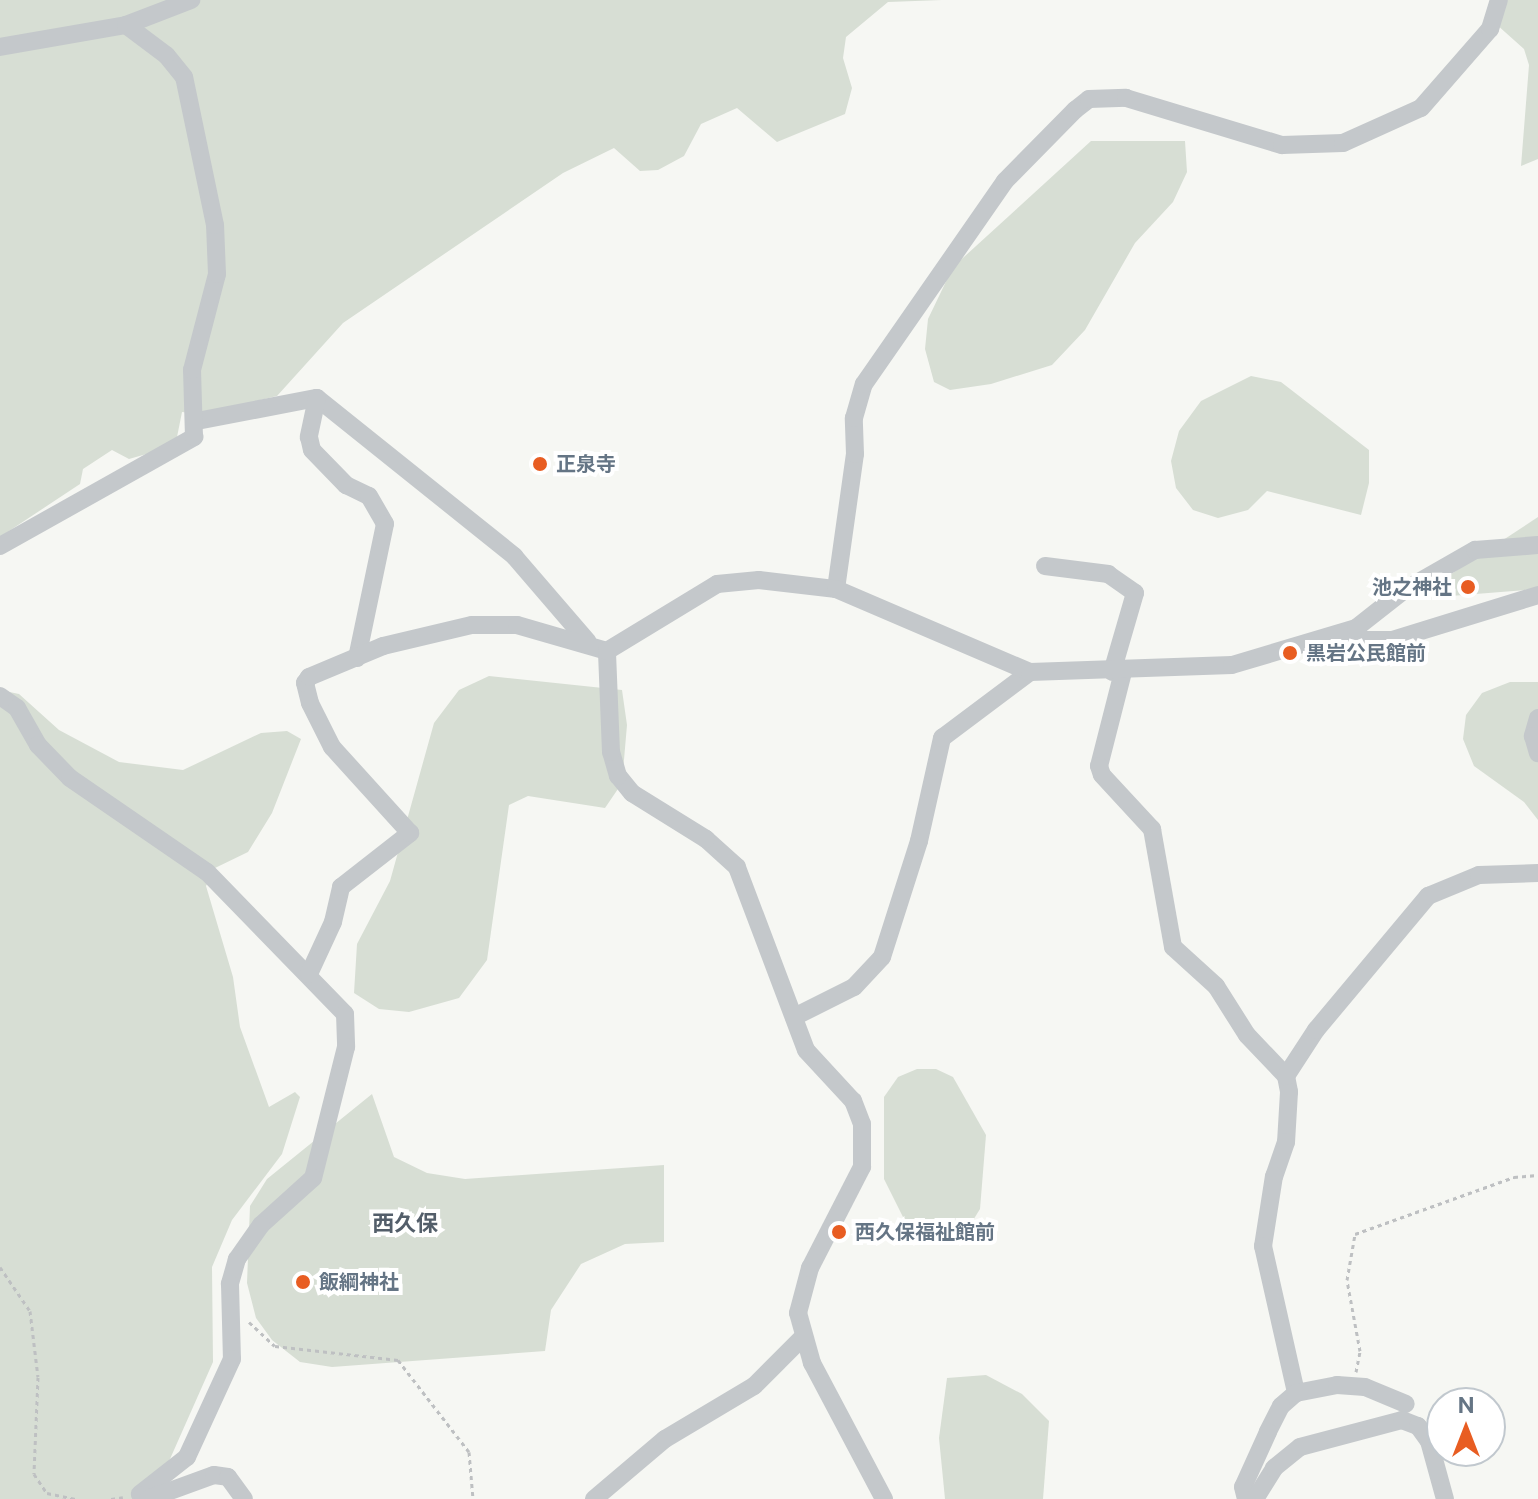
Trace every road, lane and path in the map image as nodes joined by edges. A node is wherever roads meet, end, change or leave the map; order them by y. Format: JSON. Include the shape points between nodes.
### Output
{"nodes":[{"id":1,"x":191,"y":0,"type":"edge"},
{"id":2,"x":1499,"y":0,"type":"edge"},
{"id":3,"x":126,"y":25,"type":"junction"},
{"id":4,"x":0,"y":47,"type":"edge"},
{"id":5,"x":317,"y":398,"type":"junction"},
{"id":6,"x":197,"y":421,"type":"junction"},
{"id":7,"x":1538,"y":545,"type":"edge"},
{"id":8,"x":0,"y":546,"type":"edge"},
{"id":9,"x":1045,"y":566,"type":"dead end"},
{"id":10,"x":836,"y":589,"type":"junction"},
{"id":11,"x":1538,"y":595,"type":"edge"},
{"id":12,"x":1326,"y":640,"type":"junction"},
{"id":13,"x":588,"y":642,"type":"junction"},
{"id":14,"x":607,"y":651,"type":"junction"},
{"id":15,"x":357,"y":658,"type":"junction"},
{"id":16,"x":1030,"y":672,"type":"junction"},
{"id":17,"x":1117,"y":672,"type":"junction"},
{"id":18,"x":0,"y":696,"type":"edge"},
{"id":19,"x":1538,"y":718,"type":"edge"},
{"id":20,"x":1538,"y":753,"type":"edge"},
{"id":21,"x":1538,"y":873,"type":"edge"},
{"id":22,"x":309,"y":974,"type":"junction"},
{"id":23,"x":794,"y":1017,"type":"junction"},
{"id":24,"x":1286,"y":1076,"type":"junction"},
{"id":25,"x":1538,"y":1175,"type":"edge"},
{"id":26,"x":0,"y":1267,"type":"edge"},
{"id":27,"x":245,"y":1316,"type":"dead end"},
{"id":28,"x":802,"y":1338,"type":"junction"},
{"id":29,"x":1349,"y":1386,"type":"junction"},
{"id":30,"x":1296,"y":1393,"type":"junction"},
{"id":31,"x":1406,"y":1404,"type":"dead end"},
{"id":32,"x":75,"y":1499,"type":"edge"},
{"id":33,"x":244,"y":1499,"type":"edge"},
{"id":34,"x":473,"y":1499,"type":"edge"},
{"id":35,"x":594,"y":1499,"type":"edge"},
{"id":36,"x":884,"y":1499,"type":"edge"},
{"id":37,"x":1246,"y":1499,"type":"edge"},
{"id":38,"x":1255,"y":1499,"type":"edge"},
{"id":39,"x":1445,"y":1499,"type":"edge"}],
"edges":[{"from":1,"to":3,"type":"street"},
{"from":2,"to":10,"type":"street","via":[[1490,29],[1421,108],[1343,143],[1282,145],[1126,98],[1089,99],[1075,110],[1005,181],[864,384],[854,418],[855,454]]},
{"from":3,"to":4,"type":"street"},
{"from":3,"to":6,"type":"street","via":[[166,55],[184,77],[215,225],[217,274],[192,370]]},
{"from":5,"to":6,"type":"street"},
{"from":5,"to":13,"type":"street","via":[[514,556]]},
{"from":5,"to":15,"type":"street","via":[[309,437],[312,450],[346,485],[369,496],[385,524]]},
{"from":6,"to":8,"type":"street","via":[[194,437]]},
{"from":7,"to":12,"type":"street","via":[[1475,550],[1403,591],[1356,628]]},
{"from":9,"to":17,"type":"street","via":[[1108,574],[1135,593]]},
{"from":10,"to":14,"type":"street","via":[[759,580],[717,584]]},
{"from":10,"to":16,"type":"street"},
{"from":11,"to":12,"type":"street","via":[[1392,640]]},
{"from":12,"to":17,"type":"street","via":[[1232,665]]},
{"from":13,"to":14,"type":"street"},
{"from":13,"to":15,"type":"street","via":[[517,625],[472,625],[424,634]]},
{"from":14,"to":23,"type":"street","via":[[611,752],[618,776],[632,793],[706,839],[737,867]]},
{"from":15,"to":22,"type":"street","via":[[309,677],[305,690],[342,761],[410,833],[341,887],[333,922]]},
{"from":16,"to":17,"type":"street"},
{"from":16,"to":23,"type":"street","via":[[942,738],[919,841],[882,957],[854,987]]},
{"from":17,"to":24,"type":"street","via":[[1099,766],[1152,829],[1173,947],[1216,986],[1247,1035]]},
{"from":18,"to":22,"type":"street","via":[[17,708],[38,745],[70,778],[207,872]]},
{"from":19,"to":20,"type":"street","via":[[1533,736]]},
{"from":21,"to":24,"type":"street","via":[[1479,875],[1428,896],[1316,1030]]},
{"from":22,"to":33,"type":"street","via":[[339,1005],[347,1026],[345,1056],[317,1170],[305,1188],[261,1225],[237,1259],[230,1284],[232,1359],[187,1457],[140,1494],[148,1499],[214,1475],[228,1477]]},
{"from":23,"to":28,"type":"street","via":[[811,1059],[853,1101],[866,1139],[862,1167],[801,1290]]},
{"from":24,"to":30,"type":"street","via":[[1288,1132],[1274,1176],[1263,1246]]},
{"from":25,"to":29,"type":"path","via":[[1500,1182],[1355,1234],[1347,1280],[1360,1365]]},
{"from":26,"to":32,"type":"path","via":[[30,1311],[38,1377],[34,1474],[47,1493]]},
{"from":27,"to":34,"type":"path","via":[[275,1346],[398,1360],[469,1452]]},
{"from":28,"to":35,"type":"street","via":[[754,1386],[665,1439]]},
{"from":28,"to":36,"type":"street"},
{"from":29,"to":30,"type":"street"},
{"from":29,"to":31,"type":"street","via":[[1389,1393]]},
{"from":30,"to":37,"type":"street","via":[[1281,1406],[1268,1432],[1243,1487]]},
{"from":38,"to":39,"type":"street","via":[[1274,1468],[1300,1447],[1402,1420],[1418,1426],[1429,1441]]}]}
